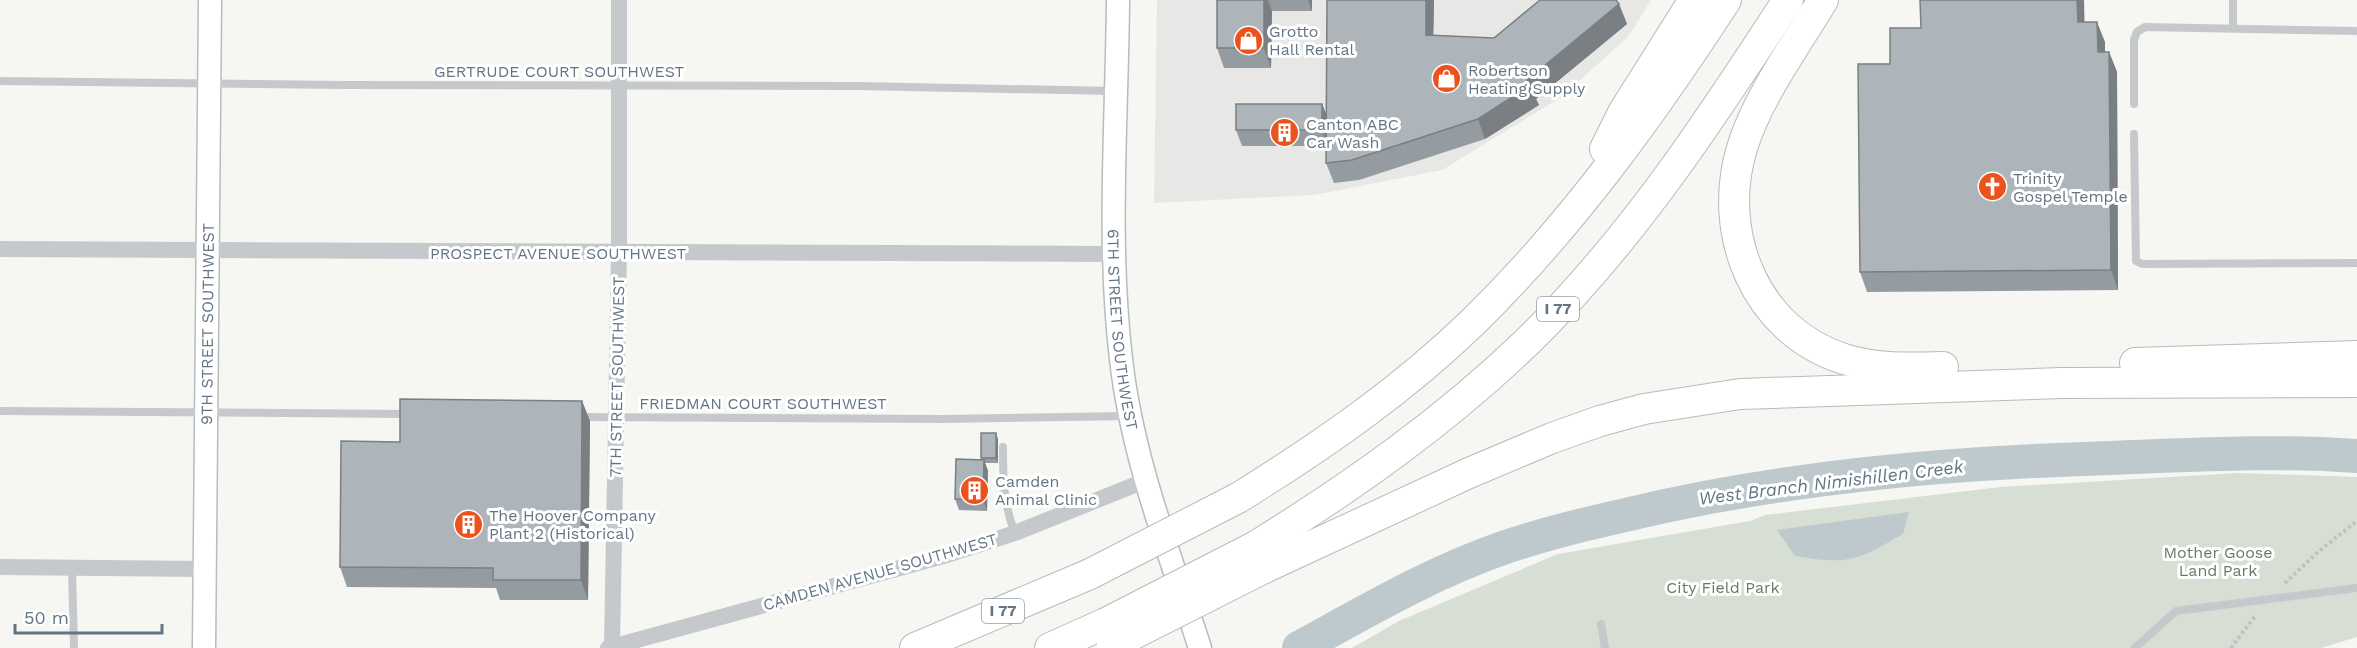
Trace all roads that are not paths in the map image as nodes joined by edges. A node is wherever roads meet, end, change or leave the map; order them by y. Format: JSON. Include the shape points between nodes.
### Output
{"nodes":[{"id":1,"x":210,"y":0,"type":"edge"},
{"id":2,"x":619,"y":0,"type":"edge"},
{"id":3,"x":1118,"y":0,"type":"edge"},
{"id":4,"x":1694,"y":0,"type":"edge"},
{"id":5,"x":1726,"y":0,"type":"edge"},
{"id":6,"x":1788,"y":0,"type":"edge"},
{"id":7,"x":1823,"y":0,"type":"edge"},
{"id":8,"x":2233,"y":0,"type":"edge"},
{"id":9,"x":2233,"y":28,"type":"junction"},
{"id":10,"x":2357,"y":31,"type":"edge"},
{"id":11,"x":0,"y":81,"type":"edge"},
{"id":12,"x":209,"y":83,"type":"junction"},
{"id":13,"x":619,"y":86,"type":"junction"},
{"id":14,"x":1117,"y":91,"type":"junction"},
{"id":15,"x":2134,"y":104,"type":"dead end"},
{"id":16,"x":2134,"y":134,"type":"dead end"},
{"id":17,"x":1577,"y":207,"type":"junction"},
{"id":18,"x":0,"y":249,"type":"edge"},
{"id":19,"x":206,"y":251,"type":"junction"},
{"id":20,"x":619,"y":253,"type":"junction"},
{"id":21,"x":1115,"y":254,"type":"junction"},
{"id":22,"x":2357,"y":263,"type":"edge"},
{"id":23,"x":2357,"y":356,"type":"edge"},
{"id":24,"x":2357,"y":381,"type":"edge"},
{"id":25,"x":0,"y":411,"type":"edge"},
{"id":26,"x":206,"y":411,"type":"junction"},
{"id":27,"x":425,"y":414,"type":"edge"},
{"id":28,"x":1131,"y":416,"type":"junction"},
{"id":29,"x":568,"y":417,"type":"edge"},
{"id":30,"x":616,"y":418,"type":"junction"},
{"id":31,"x":1003,"y":447,"type":"dead end"},
{"id":32,"x":1147,"y":480,"type":"junction"},
{"id":33,"x":1015,"y":533,"type":"junction"},
{"id":34,"x":1259,"y":558,"type":"junction"},
{"id":35,"x":0,"y":567,"type":"edge"},
{"id":36,"x":72,"y":568,"type":"junction"},
{"id":37,"x":204,"y":569,"type":"junction"},
{"id":38,"x":2357,"y":588,"type":"edge"},
{"id":39,"x":1601,"y":624,"type":"dead end"},
{"id":40,"x":1108,"y":639,"type":"edge"},
{"id":41,"x":610,"y":647,"type":"edge"},
{"id":42,"x":74,"y":648,"type":"edge"},
{"id":43,"x":204,"y":648,"type":"edge"},
{"id":44,"x":915,"y":648,"type":"edge"},
{"id":45,"x":1050,"y":648,"type":"edge"},
{"id":46,"x":1200,"y":648,"type":"edge"},
{"id":47,"x":1605,"y":648,"type":"edge"},
{"id":48,"x":2135,"y":648,"type":"edge"}],
"edges":[{"from":1,"to":12,"type":"street","name":"9TH STREET SOUTHWEST"},
{"from":2,"to":13,"type":"street","name":"7TH STREET SOUTHWEST"},
{"from":3,"to":14,"type":"street","name":"6TH STREET SOUTHWEST"},
{"from":4,"to":17,"type":"highway","via":[[1624,111]]},
{"from":5,"to":17,"type":"highway","number":"I 77","via":[[1649,114]]},
{"from":6,"to":34,"type":"highway","number":"I 77","via":[[1675,170],[1608,253],[1527,342],[1453,408]]},
{"from":7,"to":23,"type":"highway","via":[[1742,146],[1734,197],[1740,255],[1752,281],[1766,303],[1803,339],[1843,358],[1905,368]]},
{"from":8,"to":9,"type":"lane"},
{"from":9,"to":10,"type":"lane"},
{"from":9,"to":15,"type":"lane","via":[[2145,27],[2137,32]]},
{"from":11,"to":12,"type":"lane","name":"GERTRUDE COURT SOUTHWEST"},
{"from":12,"to":13,"type":"lane","name":"GERTRUDE COURT SOUTHWEST"},
{"from":12,"to":19,"type":"street","name":"9TH STREET SOUTHWEST"},
{"from":13,"to":14,"type":"lane","name":"GERTRUDE COURT SOUTHWEST"},
{"from":13,"to":20,"type":"street","name":"7TH STREET SOUTHWEST"},
{"from":14,"to":21,"type":"street","name":"6TH STREET SOUTHWEST"},
{"from":16,"to":22,"type":"lane","via":[[2136,261]]},
{"from":17,"to":44,"type":"highway","number":"I 77","bridge":true,"via":[[1512,281],[1425,365],[1348,426],[1238,498],[1090,574]]},
{"from":18,"to":19,"type":"street","name":"PROSPECT AVENUE SOUTHWEST"},
{"from":19,"to":20,"type":"street","name":"PROSPECT AVENUE SOUTHWEST"},
{"from":19,"to":26,"type":"street","name":"9TH STREET SOUTHWEST"},
{"from":20,"to":21,"type":"street","name":"PROSPECT AVENUE SOUTHWEST"},
{"from":20,"to":30,"type":"street","name":"7TH STREET SOUTHWEST"},
{"from":21,"to":28,"type":"street","name":"6TH STREET SOUTHWEST","via":[[1121,359]]},
{"from":24,"to":34,"type":"highway","via":[[2062,383],[1740,394],[1700,399],[1600,421],[1552,438]]},
{"from":25,"to":26,"type":"lane"},
{"from":26,"to":27,"type":"lane"},
{"from":26,"to":37,"type":"street","name":"9TH STREET SOUTHWEST"},
{"from":28,"to":30,"type":"lane","name":"FRIEDMAN COURT SOUTHWEST"},
{"from":28,"to":32,"type":"street","name":"6TH STREET SOUTHWEST"},
{"from":29,"to":30,"type":"lane","name":"FRIEDMAN COURT SOUTHWEST"},
{"from":30,"to":41,"type":"street","name":"7TH STREET SOUTHWEST"},
{"from":31,"to":33,"type":"lane","via":[[1003,495]]},
{"from":32,"to":33,"type":"street","name":"CAMDEN AVENUE SOUTHWEST"},
{"from":32,"to":46,"type":"street","name":"6TH STREET SOUTHWEST"},
{"from":33,"to":41,"type":"street","name":"CAMDEN AVENUE SOUTHWEST"},
{"from":34,"to":40,"type":"highway","number":"I 77","bridge":true},
{"from":35,"to":36,"type":"street"},
{"from":36,"to":37,"type":"street"},
{"from":36,"to":42,"type":"lane"},
{"from":37,"to":43,"type":"street","name":"9TH STREET SOUTHWEST"},
{"from":38,"to":48,"type":"lane","via":[[2176,611]]},
{"from":39,"to":47,"type":"lane"},
{"from":40,"to":45,"type":"highway","number":"I 77"}]}
